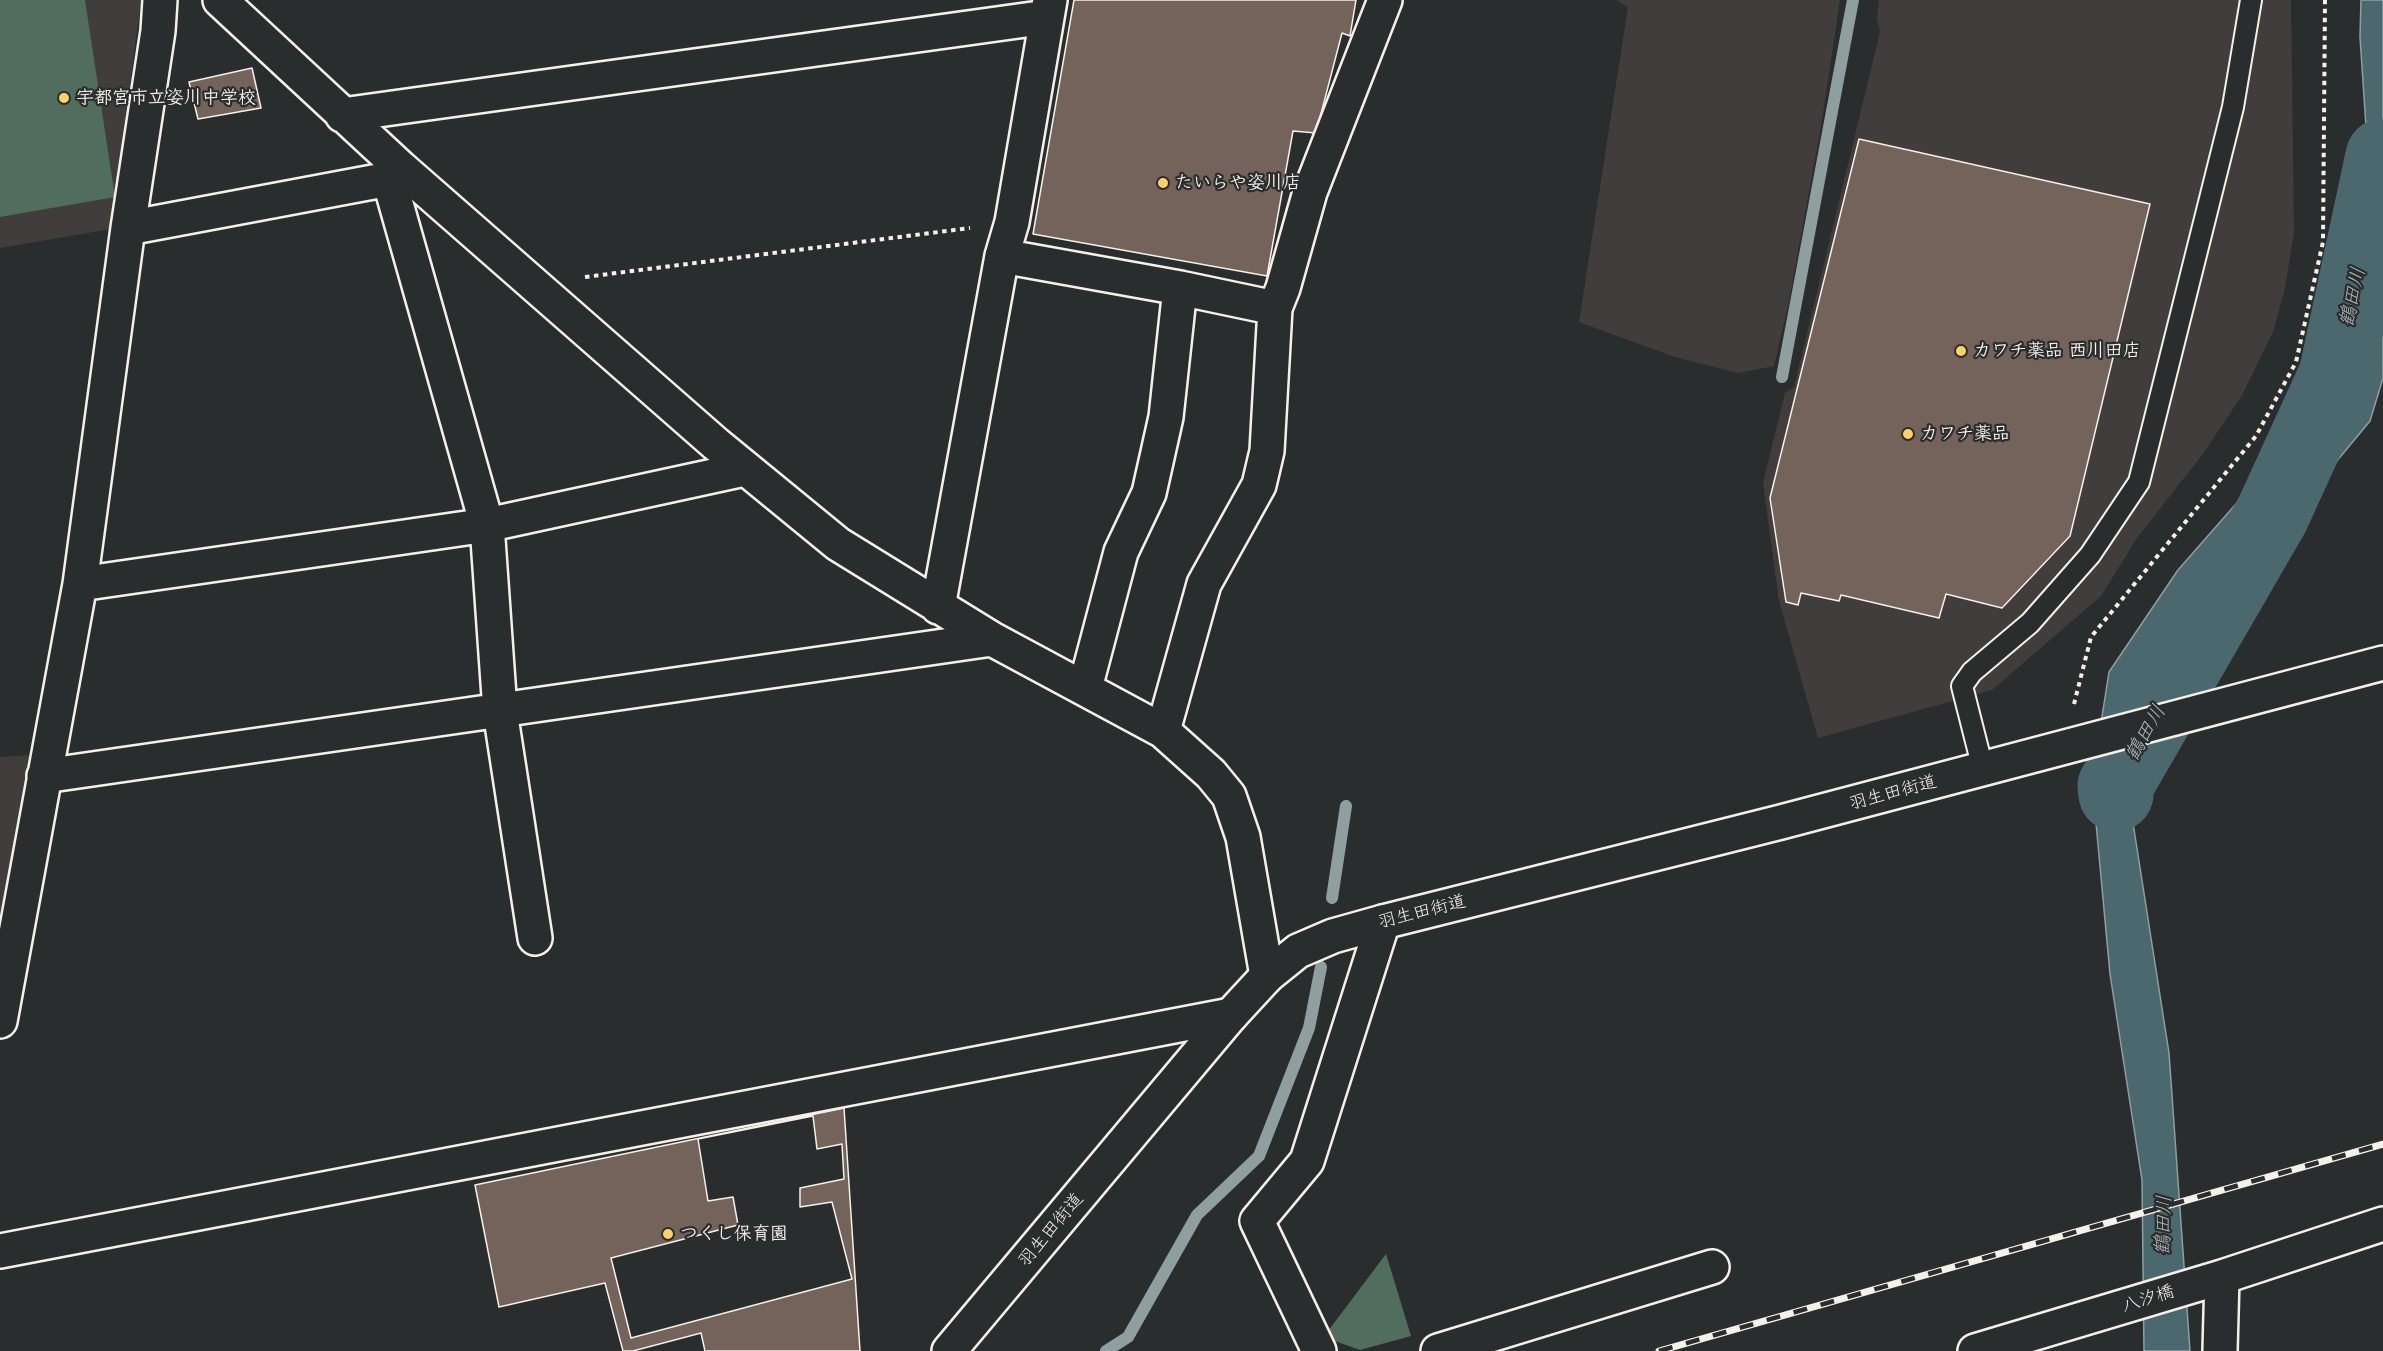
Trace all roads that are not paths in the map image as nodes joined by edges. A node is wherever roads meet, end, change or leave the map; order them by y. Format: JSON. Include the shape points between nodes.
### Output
{"nodes":[{"id":1,"x":160,"y":0,"type":"edge"},
{"id":2,"x":220,"y":0,"type":"edge"},
{"id":3,"x":1385,"y":0,"type":"edge"},
{"id":4,"x":2251,"y":0,"type":"edge"},
{"id":5,"x":1049,"y":9,"type":"edge"},
{"id":6,"x":342,"y":115,"type":"junction"},
{"id":7,"x":389,"y":168,"type":"junction"},
{"id":8,"x":128,"y":228,"type":"junction"},
{"id":9,"x":1002,"y":256,"type":"junction"},
{"id":10,"x":1180,"y":288,"type":"junction"},
{"id":11,"x":1275,"y":308,"type":"junction"},
{"id":12,"x":745,"y":469,"type":"junction"},
{"id":13,"x":487,"y":525,"type":"junction"},
{"id":14,"x":80,"y":584,"type":"junction"},
{"id":15,"x":939,"y":607,"type":"junction"},
{"id":16,"x":992,"y":639,"type":"junction"},
{"id":17,"x":2383,"y":663,"type":"edge"},
{"id":18,"x":1085,"y":688,"type":"junction"},
{"id":19,"x":500,"y":711,"type":"junction"},
{"id":20,"x":1163,"y":730,"type":"junction"},
{"id":21,"x":1983,"y":769,"type":"junction"},
{"id":22,"x":44,"y":776,"type":"junction"},
{"id":23,"x":1383,"y":922,"type":"junction"},
{"id":24,"x":535,"y":938,"type":"dead end"},
{"id":25,"x":1267,"y":976,"type":"junction"},
{"id":26,"x":1231,"y":1015,"type":"junction"},
{"id":27,"x":0,"y":1021,"type":"edge"},
{"id":28,"x":2383,"y":1224,"type":"edge"},
{"id":29,"x":0,"y":1251,"type":"edge"},
{"id":30,"x":1713,"y":1267,"type":"dead end"},
{"id":31,"x":2211,"y":1280,"type":"junction"},
{"id":32,"x":949,"y":1351,"type":"edge"},
{"id":33,"x":1319,"y":1351,"type":"edge"},
{"id":34,"x":1438,"y":1351,"type":"edge"},
{"id":35,"x":1975,"y":1351,"type":"edge"},
{"id":36,"x":2220,"y":1351,"type":"edge"}],
"edges":[{"from":1,"to":8,"type":"street"},
{"from":2,"to":6,"type":"street"},
{"from":3,"to":11,"type":"street","via":[[1310,192]]},
{"from":4,"to":21,"type":"lane","via":[[2233,107],[2139,482],[2090,555],[2030,623],[1972,672],[1962,686]]},
{"from":5,"to":6,"type":"street"},
{"from":5,"to":9,"type":"street","via":[[1012,222]]},
{"from":6,"to":7,"type":"street"},
{"from":7,"to":8,"type":"street"},
{"from":7,"to":12,"type":"street","via":[[532,283]]},
{"from":7,"to":13,"type":"street"},
{"from":8,"to":14,"type":"street"},
{"from":9,"to":10,"type":"street"},
{"from":9,"to":15,"type":"street"},
{"from":10,"to":11,"type":"street"},
{"from":10,"to":18,"type":"street","via":[[1166,417],[1149,493],[1121,552]]},
{"from":11,"to":20,"type":"street","via":[[1267,451],[1259,485],[1204,584]]},
{"from":12,"to":13,"type":"street"},
{"from":12,"to":15,"type":"street","via":[[838,544]]},
{"from":13,"to":14,"type":"street"},
{"from":13,"to":19,"type":"street"},
{"from":14,"to":22,"type":"street"},
{"from":15,"to":16,"type":"street"},
{"from":16,"to":18,"type":"street"},
{"from":16,"to":19,"type":"street"},
{"from":17,"to":21,"type":"street","name":"羽生田街道"},
{"from":18,"to":20,"type":"street"},
{"from":19,"to":22,"type":"street"},
{"from":19,"to":24,"type":"street"},
{"from":20,"to":25,"type":"street","via":[[1229,796],[1244,837]]},
{"from":21,"to":23,"type":"street","name":"羽生田街道"},
{"from":22,"to":27,"type":"street"},
{"from":23,"to":25,"type":"street","name":"羽生田街道","via":[[1298,951]]},
{"from":23,"to":33,"type":"street","via":[[1306,1161],[1257,1221]]},
{"from":25,"to":26,"type":"street","name":"羽生田街道"},
{"from":26,"to":29,"type":"street"},
{"from":26,"to":32,"type":"street","name":"羽生田街道"},
{"from":28,"to":31,"type":"street","name":"八汐橋"},
{"from":30,"to":34,"type":"street"},
{"from":31,"to":35,"type":"street","name":"八汐橋"},
{"from":31,"to":36,"type":"street"}]}
